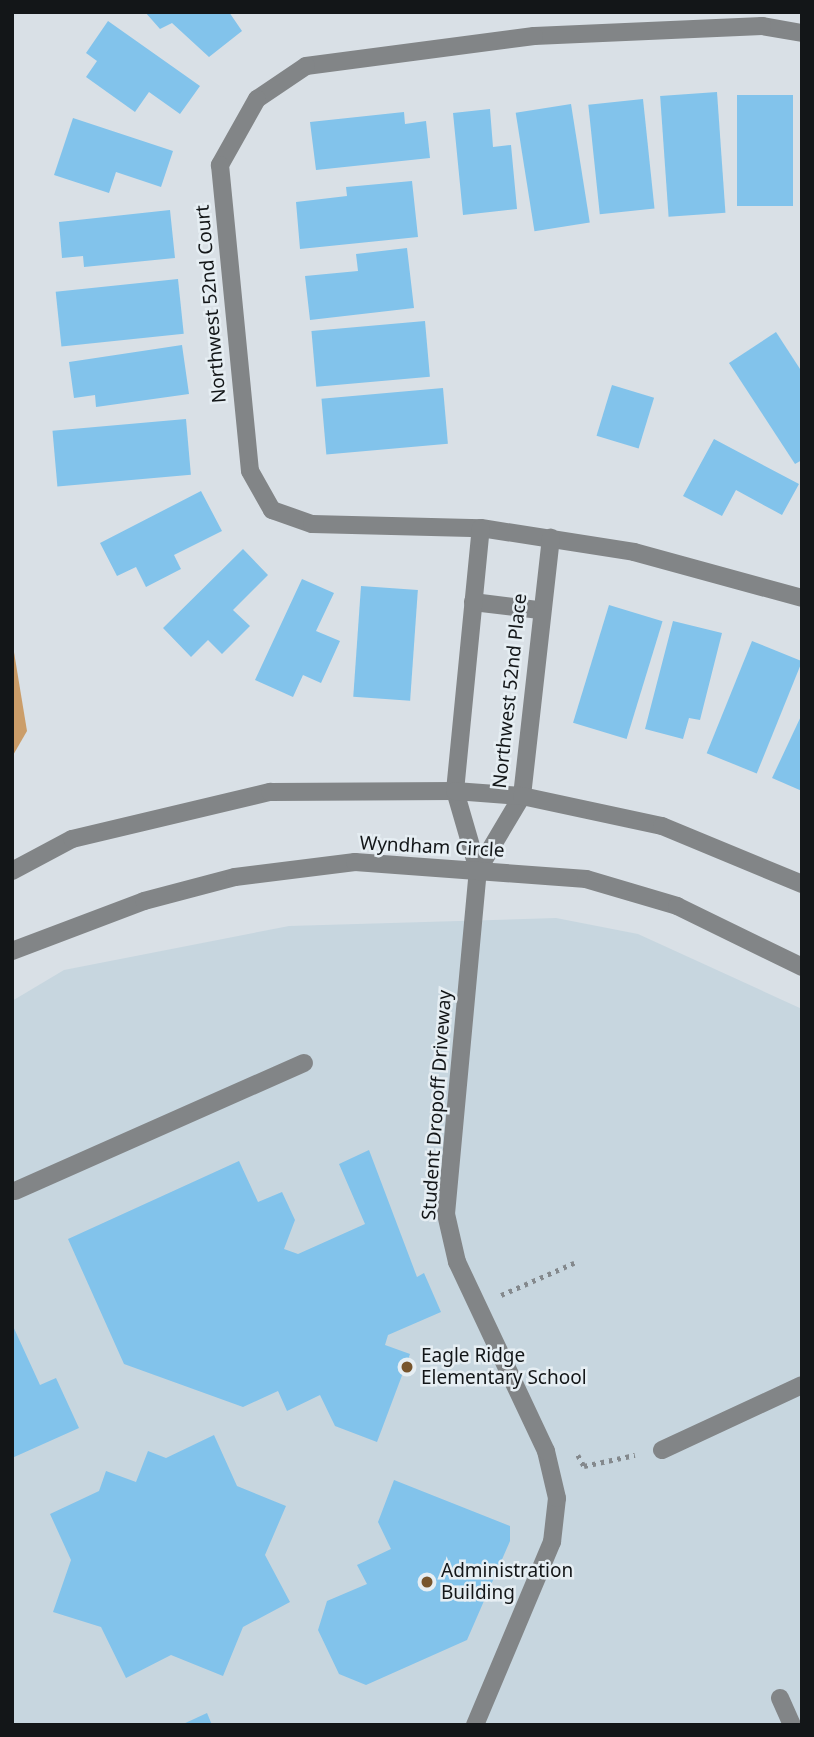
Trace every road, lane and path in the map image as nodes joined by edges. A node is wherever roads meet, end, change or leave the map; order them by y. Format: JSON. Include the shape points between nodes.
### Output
{"nodes":[{"id":1,"x":802,"y":33,"type":"edge"},
{"id":2,"x":481,"y":528,"type":"junction"},
{"id":3,"x":551,"y":538,"type":"junction"},
{"id":4,"x":802,"y":598,"type":"edge"},
{"id":5,"x":473,"y":602,"type":"junction"},
{"id":6,"x":538,"y":610,"type":"junction"},
{"id":7,"x":455,"y":791,"type":"junction"},
{"id":8,"x":522,"y":796,"type":"junction"},
{"id":9,"x":478,"y":870,"type":"junction"},
{"id":10,"x":12,"y":871,"type":"edge"},
{"id":11,"x":802,"y":884,"type":"edge"},
{"id":12,"x":12,"y":951,"type":"edge"},
{"id":13,"x":802,"y":967,"type":"edge"},
{"id":14,"x":304,"y":1063,"type":"dead end"},
{"id":15,"x":13,"y":1194,"type":"edge"},
{"id":16,"x":574,"y":1263,"type":"dead end"},
{"id":17,"x":496,"y":1297,"type":"dead end"},
{"id":18,"x":802,"y":1385,"type":"edge"},
{"id":19,"x":571,"y":1441,"type":"dead end"},
{"id":20,"x":662,"y":1450,"type":"joint"},
{"id":21,"x":779,"y":1698,"type":"dead end"},
{"id":22,"x":475,"y":1725,"type":"edge"},
{"id":23,"x":792,"y":1725,"type":"edge"}],
"edges":[{"from":1,"to":2,"type":"street","name":"Northwest 52nd Court","via":[[762,26],[534,36],[306,66],[257,99],[220,165],[250,471],[272,510],[312,524]]},
{"from":2,"to":3,"type":"street"},
{"from":2,"to":5,"type":"street"},
{"from":3,"to":4,"type":"street","via":[[634,552]]},
{"from":3,"to":6,"type":"street","name":"Northwest 52nd Place"},
{"from":5,"to":6,"type":"street"},
{"from":5,"to":7,"type":"street"},
{"from":6,"to":8,"type":"street","name":"Northwest 52nd Place"},
{"from":7,"to":8,"type":"street"},
{"from":7,"to":9,"type":"street"},
{"from":7,"to":10,"type":"street","via":[[271,792],[72,839]]},
{"from":8,"to":9,"type":"street","name":"Northwest 52nd Place"},
{"from":8,"to":11,"type":"street","via":[[662,826]]},
{"from":9,"to":12,"type":"street","name":"Wyndham Circle","via":[[355,862],[235,877],[144,901]]},
{"from":9,"to":13,"type":"street","name":"Wyndham Circle","via":[[586,879],[677,906]]},
{"from":9,"to":22,"type":"street","name":"Student Dropoff Driveway","via":[[446,1214],[457,1262],[546,1451],[557,1498],[552,1542],[488,1707]]},
{"from":14,"to":15,"type":"street"},
{"from":16,"to":17,"type":"path"},
{"from":18,"to":20,"type":"street"},
{"from":19,"to":20,"type":"path","via":[[584,1466]]},
{"from":21,"to":23,"type":"street"}]}
